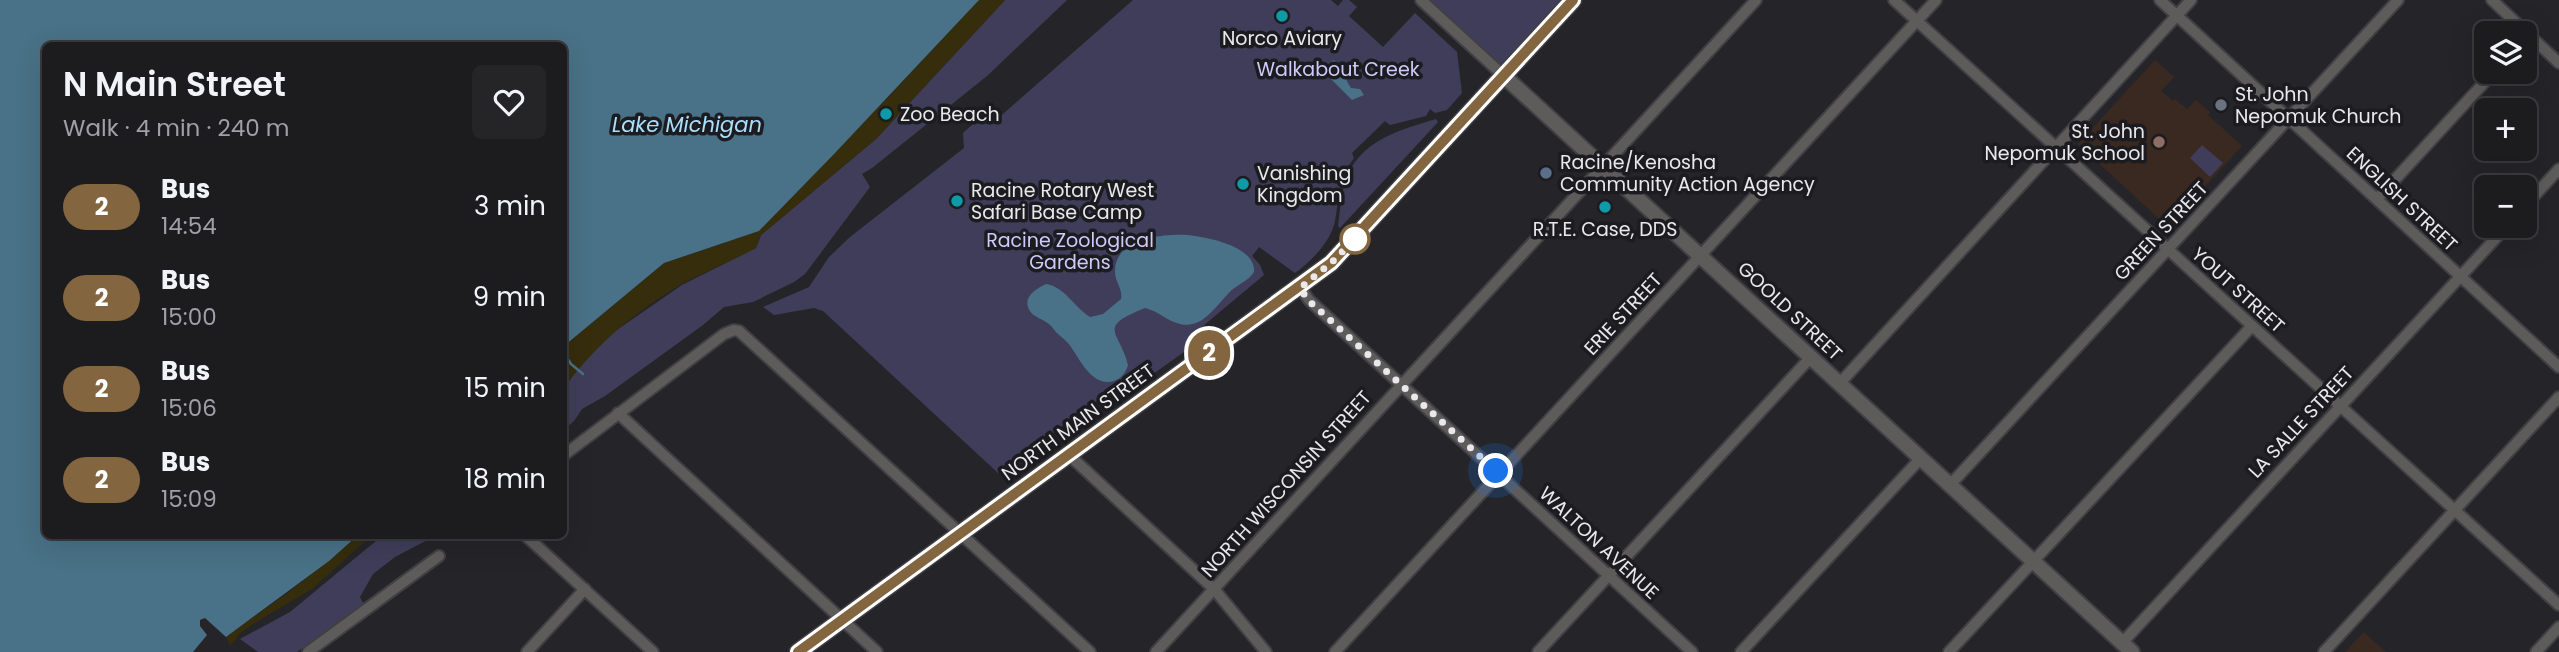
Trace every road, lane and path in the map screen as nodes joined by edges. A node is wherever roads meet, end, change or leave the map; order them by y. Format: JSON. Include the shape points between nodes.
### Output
{"nodes":[{"id":1,"x":1420,"y":0,"type":"edge"},
{"id":2,"x":1573,"y":0,"type":"edge"},
{"id":3,"x":1756,"y":0,"type":"edge"},
{"id":4,"x":1894,"y":0,"type":"edge"},
{"id":5,"x":1936,"y":0,"type":"edge"},
{"id":6,"x":2160,"y":0,"type":"edge"},
{"id":7,"x":2191,"y":0,"type":"edge"},
{"id":8,"x":2398,"y":0,"type":"edge"},
{"id":9,"x":2492,"y":0,"type":"edge"},
{"id":10,"x":2177,"y":16,"type":"junction"},
{"id":11,"x":1917,"y":21,"type":"junction"},
{"id":12,"x":2512,"y":21,"type":"edge"},
{"id":13,"x":2537,"y":44,"type":"edge"},
{"id":14,"x":2559,"y":63,"type":"edge"},
{"id":15,"x":1504,"y":76,"type":"junction"},
{"id":16,"x":2483,"y":84,"type":"edge"},
{"id":17,"x":2288,"y":118,"type":"junction"},
{"id":18,"x":2056,"y":148,"type":"junction"},
{"id":19,"x":1602,"y":166,"type":"junction"},
{"id":20,"x":2559,"y":169,"type":"edge"},
{"id":21,"x":2537,"y":193,"type":"edge"},
{"id":22,"x":2377,"y":199,"type":"junction"},
{"id":23,"x":2496,"y":238,"type":"edge"},
{"id":24,"x":2168,"y":249,"type":"junction"},
{"id":25,"x":1701,"y":256,"type":"junction"},
{"id":26,"x":2460,"y":276,"type":"junction"},
{"id":27,"x":1300,"y":288,"type":"junction"},
{"id":28,"x":2252,"y":326,"type":"junction"},
{"id":29,"x":1811,"y":357,"type":"junction"},
{"id":30,"x":2559,"y":367,"type":"edge"},
{"id":31,"x":1840,"y":383,"type":"junction"},
{"id":32,"x":1401,"y":385,"type":"junction"},
{"id":33,"x":2559,"y":397,"type":"edge"},
{"id":34,"x":2340,"y":406,"type":"junction"},
{"id":35,"x":618,"y":413,"type":"junction"},
{"id":36,"x":567,"y":453,"type":"edge"},
{"id":37,"x":1069,"y":455,"type":"junction"},
{"id":38,"x":1921,"y":458,"type":"junction"},
{"id":39,"x":1499,"y":474,"type":"junction"},
{"id":40,"x":1950,"y":485,"type":"junction"},
{"id":41,"x":2455,"y":510,"type":"junction"},
{"id":42,"x":960,"y":533,"type":"junction"},
{"id":43,"x":529,"y":539,"type":"edge"},
{"id":44,"x":439,"y":556,"type":"dead end"},
{"id":45,"x":2034,"y":562,"type":"junction"},
{"id":46,"x":1609,"y":575,"type":"junction"},
{"id":47,"x":585,"y":589,"type":"junction"},
{"id":48,"x":1214,"y":589,"type":"junction"},
{"id":49,"x":2559,"y":605,"type":"edge"},
{"id":50,"x":842,"y":620,"type":"junction"},
{"id":51,"x":2559,"y":628,"type":"edge"},
{"id":52,"x":2127,"y":648,"type":"edge"},
{"id":53,"x":308,"y":652,"type":"edge"},
{"id":54,"x":527,"y":652,"type":"edge"},
{"id":55,"x":653,"y":652,"type":"edge"},
{"id":56,"x":798,"y":652,"type":"edge"},
{"id":57,"x":877,"y":652,"type":"edge"},
{"id":58,"x":1090,"y":652,"type":"edge"},
{"id":59,"x":1156,"y":652,"type":"edge"},
{"id":60,"x":1266,"y":652,"type":"edge"},
{"id":61,"x":1335,"y":652,"type":"edge"},
{"id":62,"x":1538,"y":652,"type":"edge"},
{"id":63,"x":1692,"y":652,"type":"edge"},
{"id":64,"x":1741,"y":652,"type":"edge"},
{"id":65,"x":1949,"y":652,"type":"edge"},
{"id":66,"x":2324,"y":652,"type":"edge"},
{"id":67,"x":2536,"y":652,"type":"edge"}],
"edges":[{"from":1,"to":15,"type":"street","name":"GOOLD STREET"},
{"from":2,"to":15,"type":"main road","name":"NORTH MAIN STREET"},
{"from":3,"to":19,"type":"street","name":"NORTH WISCONSIN STREET"},
{"from":4,"to":11,"type":"street","name":"YOUT STREET"},
{"from":5,"to":11,"type":"street","name":"ERIE STREET"},
{"from":6,"to":10,"type":"street","name":"ENGLISH STREET"},
{"from":7,"to":10,"type":"street"},
{"from":8,"to":17,"type":"street","name":"GREEN STREET"},
{"from":9,"to":12,"type":"street"},
{"from":10,"to":17,"type":"street","name":"ENGLISH STREET"},
{"from":10,"to":18,"type":"street"},
{"from":11,"to":18,"type":"street","name":"YOUT STREET"},
{"from":11,"to":25,"type":"street","name":"ERIE STREET"},
{"from":13,"to":14,"type":"street"},
{"from":15,"to":19,"type":"street","name":"GOOLD STREET"},
{"from":15,"to":27,"type":"main road","name":"NORTH MAIN STREET","via":[[1345,249]]},
{"from":16,"to":22,"type":"street"},
{"from":17,"to":22,"type":"street","name":"ENGLISH STREET"},
{"from":17,"to":24,"type":"street","name":"GREEN STREET"},
{"from":18,"to":24,"type":"street","name":"YOUT STREET"},
{"from":18,"to":31,"type":"street"},
{"from":19,"to":25,"type":"street","name":"GOOLD STREET"},
{"from":19,"to":32,"type":"street","name":"NORTH WISCONSIN STREET"},
{"from":20,"to":21,"type":"street"},
{"from":22,"to":26,"type":"street","name":"ENGLISH STREET"},
{"from":23,"to":26,"type":"street","name":"LA SALLE STREET"},
{"from":24,"to":28,"type":"street","name":"YOUT STREET"},
{"from":24,"to":40,"type":"street","name":"GREEN STREET"},
{"from":25,"to":29,"type":"street","name":"GOOLD STREET"},
{"from":25,"to":39,"type":"street","name":"ERIE STREET"},
{"from":26,"to":30,"type":"street","name":"ENGLISH STREET"},
{"from":26,"to":34,"type":"street","name":"LA SALLE STREET"},
{"from":27,"to":32,"type":"street","name":"WALTON AVENUE"},
{"from":27,"to":37,"type":"main road","name":"NORTH MAIN STREET"},
{"from":28,"to":34,"type":"street","name":"YOUT STREET"},
{"from":28,"to":45,"type":"street"},
{"from":29,"to":31,"type":"street","name":"GOOLD STREET"},
{"from":29,"to":46,"type":"street"},
{"from":31,"to":38,"type":"street","name":"GOOLD STREET"},
{"from":32,"to":39,"type":"street","name":"WALTON AVENUE"},
{"from":32,"to":48,"type":"street","name":"NORTH WISCONSIN STREET"},
{"from":33,"to":41,"type":"street"},
{"from":34,"to":41,"type":"street","name":"YOUT STREET"},
{"from":34,"to":52,"type":"street","name":"LA SALLE STREET"},
{"from":35,"to":36,"type":"street"},
{"from":35,"to":42,"type":"street","via":[[734,330]]},
{"from":35,"to":50,"type":"street"},
{"from":37,"to":42,"type":"main road","name":"NORTH MAIN STREET"},
{"from":37,"to":48,"type":"street"},
{"from":38,"to":40,"type":"street","name":"GOOLD STREET"},
{"from":38,"to":64,"type":"street"},
{"from":39,"to":46,"type":"street","name":"WALTON AVENUE"},
{"from":39,"to":61,"type":"street","name":"ERIE STREET"},
{"from":40,"to":45,"type":"street","name":"GOOLD STREET"},
{"from":41,"to":49,"type":"street","name":"YOUT STREET"},
{"from":41,"to":66,"type":"street"},
{"from":42,"to":50,"type":"main road","name":"NORTH MAIN STREET"},
{"from":42,"to":58,"type":"street"},
{"from":43,"to":47,"type":"street"},
{"from":44,"to":53,"type":"street"},
{"from":45,"to":52,"type":"street","name":"GOOLD STREET"},
{"from":45,"to":65,"type":"street"},
{"from":46,"to":62,"type":"street"},
{"from":46,"to":63,"type":"street","name":"WALTON AVENUE"},
{"from":47,"to":54,"type":"street"},
{"from":47,"to":55,"type":"street"},
{"from":48,"to":59,"type":"street","name":"NORTH WISCONSIN STREET"},
{"from":48,"to":60,"type":"street"},
{"from":50,"to":56,"type":"main road","name":"NORTH MAIN STREET"},
{"from":50,"to":57,"type":"street"},
{"from":51,"to":67,"type":"street"}]}
